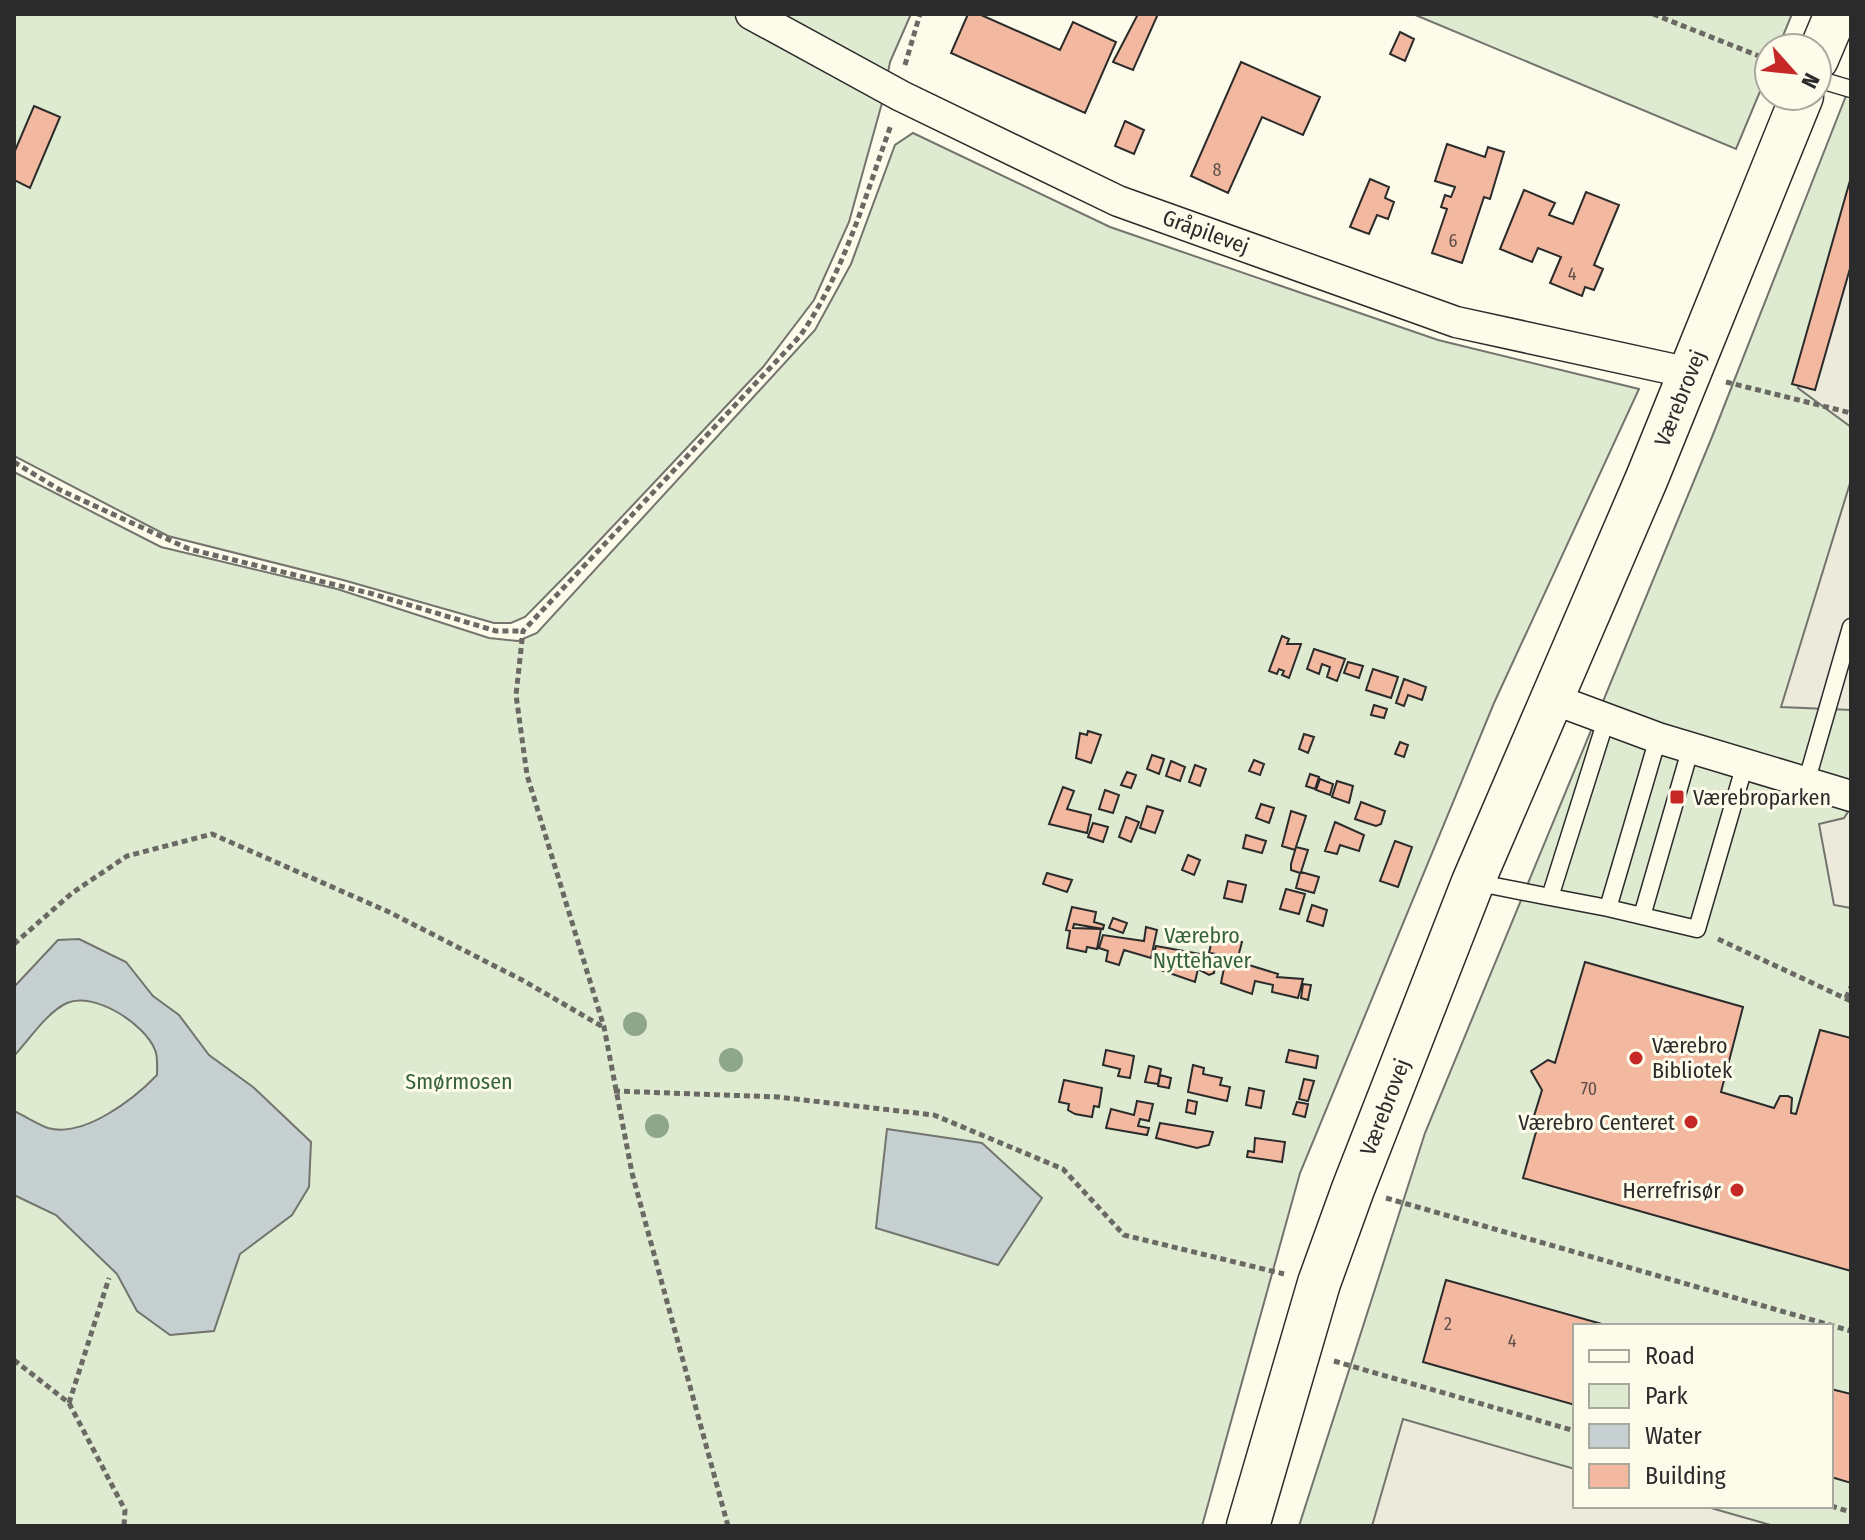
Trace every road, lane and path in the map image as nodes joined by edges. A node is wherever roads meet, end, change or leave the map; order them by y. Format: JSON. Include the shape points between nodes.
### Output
{"nodes":[{"id":1,"x":751,"y":14,"type":"edge"},
{"id":2,"x":920,"y":14,"type":"edge"},
{"id":3,"x":1653,"y":14,"type":"edge"},
{"id":4,"x":1753,"y":54,"type":"edge"},
{"id":5,"x":901,"y":96,"type":"junction"},
{"id":6,"x":1796,"y":112,"type":"edge"},
{"id":7,"x":1690,"y":373,"type":"junction"},
{"id":8,"x":1851,"y":413,"type":"edge"},
{"id":9,"x":14,"y":462,"type":"edge"},
{"id":10,"x":1851,"y":627,"type":"edge"},
{"id":11,"x":523,"y":631,"type":"junction"},
{"id":12,"x":1553,"y":699,"type":"junction"},
{"id":13,"x":1606,"y":720,"type":"junction"},
{"id":14,"x":1658,"y":738,"type":"junction"},
{"id":15,"x":1691,"y":747,"type":"junction"},
{"id":16,"x":1745,"y":764,"type":"junction"},
{"id":17,"x":1806,"y":783,"type":"junction"},
{"id":18,"x":1851,"y":796,"type":"edge"},
{"id":19,"x":1473,"y":882,"type":"junction"},
{"id":20,"x":1550,"y":897,"type":"junction"},
{"id":21,"x":1608,"y":908,"type":"junction"},
{"id":22,"x":1642,"y":916,"type":"junction"},
{"id":23,"x":1697,"y":929,"type":"junction"},
{"id":24,"x":14,"y":944,"type":"edge"},
{"id":25,"x":1851,"y":987,"type":"edge"},
{"id":26,"x":1849,"y":1000,"type":"edge"},
{"id":27,"x":604,"y":1027,"type":"junction"},
{"id":28,"x":614,"y":1091,"type":"junction"},
{"id":29,"x":1353,"y":1189,"type":"junction"},
{"id":30,"x":109,"y":1278,"type":"dead end"},
{"id":31,"x":1319,"y":1283,"type":"junction"},
{"id":32,"x":1826,"y":1324,"type":"edge"},
{"id":33,"x":1299,"y":1351,"type":"junction"},
{"id":34,"x":14,"y":1360,"type":"edge"},
{"id":35,"x":69,"y":1403,"type":"junction"},
{"id":36,"x":1573,"y":1430,"type":"edge"},
{"id":37,"x":124,"y":1526,"type":"edge"},
{"id":38,"x":728,"y":1526,"type":"edge"},
{"id":39,"x":1248,"y":1526,"type":"edge"}],
"edges":[{"from":1,"to":5,"type":"street","name":"Gråpilevej"},
{"from":2,"to":5,"type":"path","via":[[906,56]]},
{"from":3,"to":4,"type":"path"},
{"from":5,"to":7,"type":"street","name":"Gråpilevej","via":[[1118,201],[1456,322]]},
{"from":5,"to":11,"type":"path","via":[[853,234],[800,336]]},
{"from":6,"to":7,"type":"street","name":"Værebrovej"},
{"from":7,"to":8,"type":"path"},
{"from":7,"to":12,"type":"street","name":"Værebrovej"},
{"from":9,"to":11,"type":"path","via":[[60,490],[189,549],[373,594],[496,631]]},
{"from":10,"to":17,"type":"lane"},
{"from":11,"to":27,"type":"path","via":[[516,695],[527,775]]},
{"from":12,"to":13,"type":"street"},
{"from":12,"to":19,"type":"street","name":"Værebrovej"},
{"from":13,"to":14,"type":"street"},
{"from":13,"to":20,"type":"lane"},
{"from":14,"to":15,"type":"street"},
{"from":14,"to":21,"type":"lane"},
{"from":15,"to":16,"type":"street"},
{"from":15,"to":22,"type":"lane"},
{"from":16,"to":17,"type":"street"},
{"from":16,"to":23,"type":"lane"},
{"from":17,"to":18,"type":"street"},
{"from":19,"to":20,"type":"lane"},
{"from":19,"to":29,"type":"street","name":"Værebrovej"},
{"from":20,"to":21,"type":"lane"},
{"from":21,"to":22,"type":"lane"},
{"from":22,"to":23,"type":"lane"},
{"from":23,"to":26,"type":"path"},
{"from":24,"to":27,"type":"path","via":[[72,893],[127,856],[212,834],[389,912]]},
{"from":25,"to":26,"type":"path"},
{"from":27,"to":28,"type":"path"},
{"from":28,"to":31,"type":"path","via":[[778,1097],[934,1115],[1063,1169],[1124,1235]]},
{"from":28,"to":38,"type":"path","via":[[664,1298]]},
{"from":29,"to":31,"type":"street","name":"Værebrovej"},
{"from":29,"to":32,"type":"path"},
{"from":30,"to":35,"type":"path"},
{"from":31,"to":33,"type":"street","name":"Værebrovej"},
{"from":33,"to":36,"type":"path"},
{"from":33,"to":39,"type":"street","name":"Værebrovej"},
{"from":34,"to":35,"type":"path"},
{"from":35,"to":37,"type":"path","via":[[125,1510]]}]}
